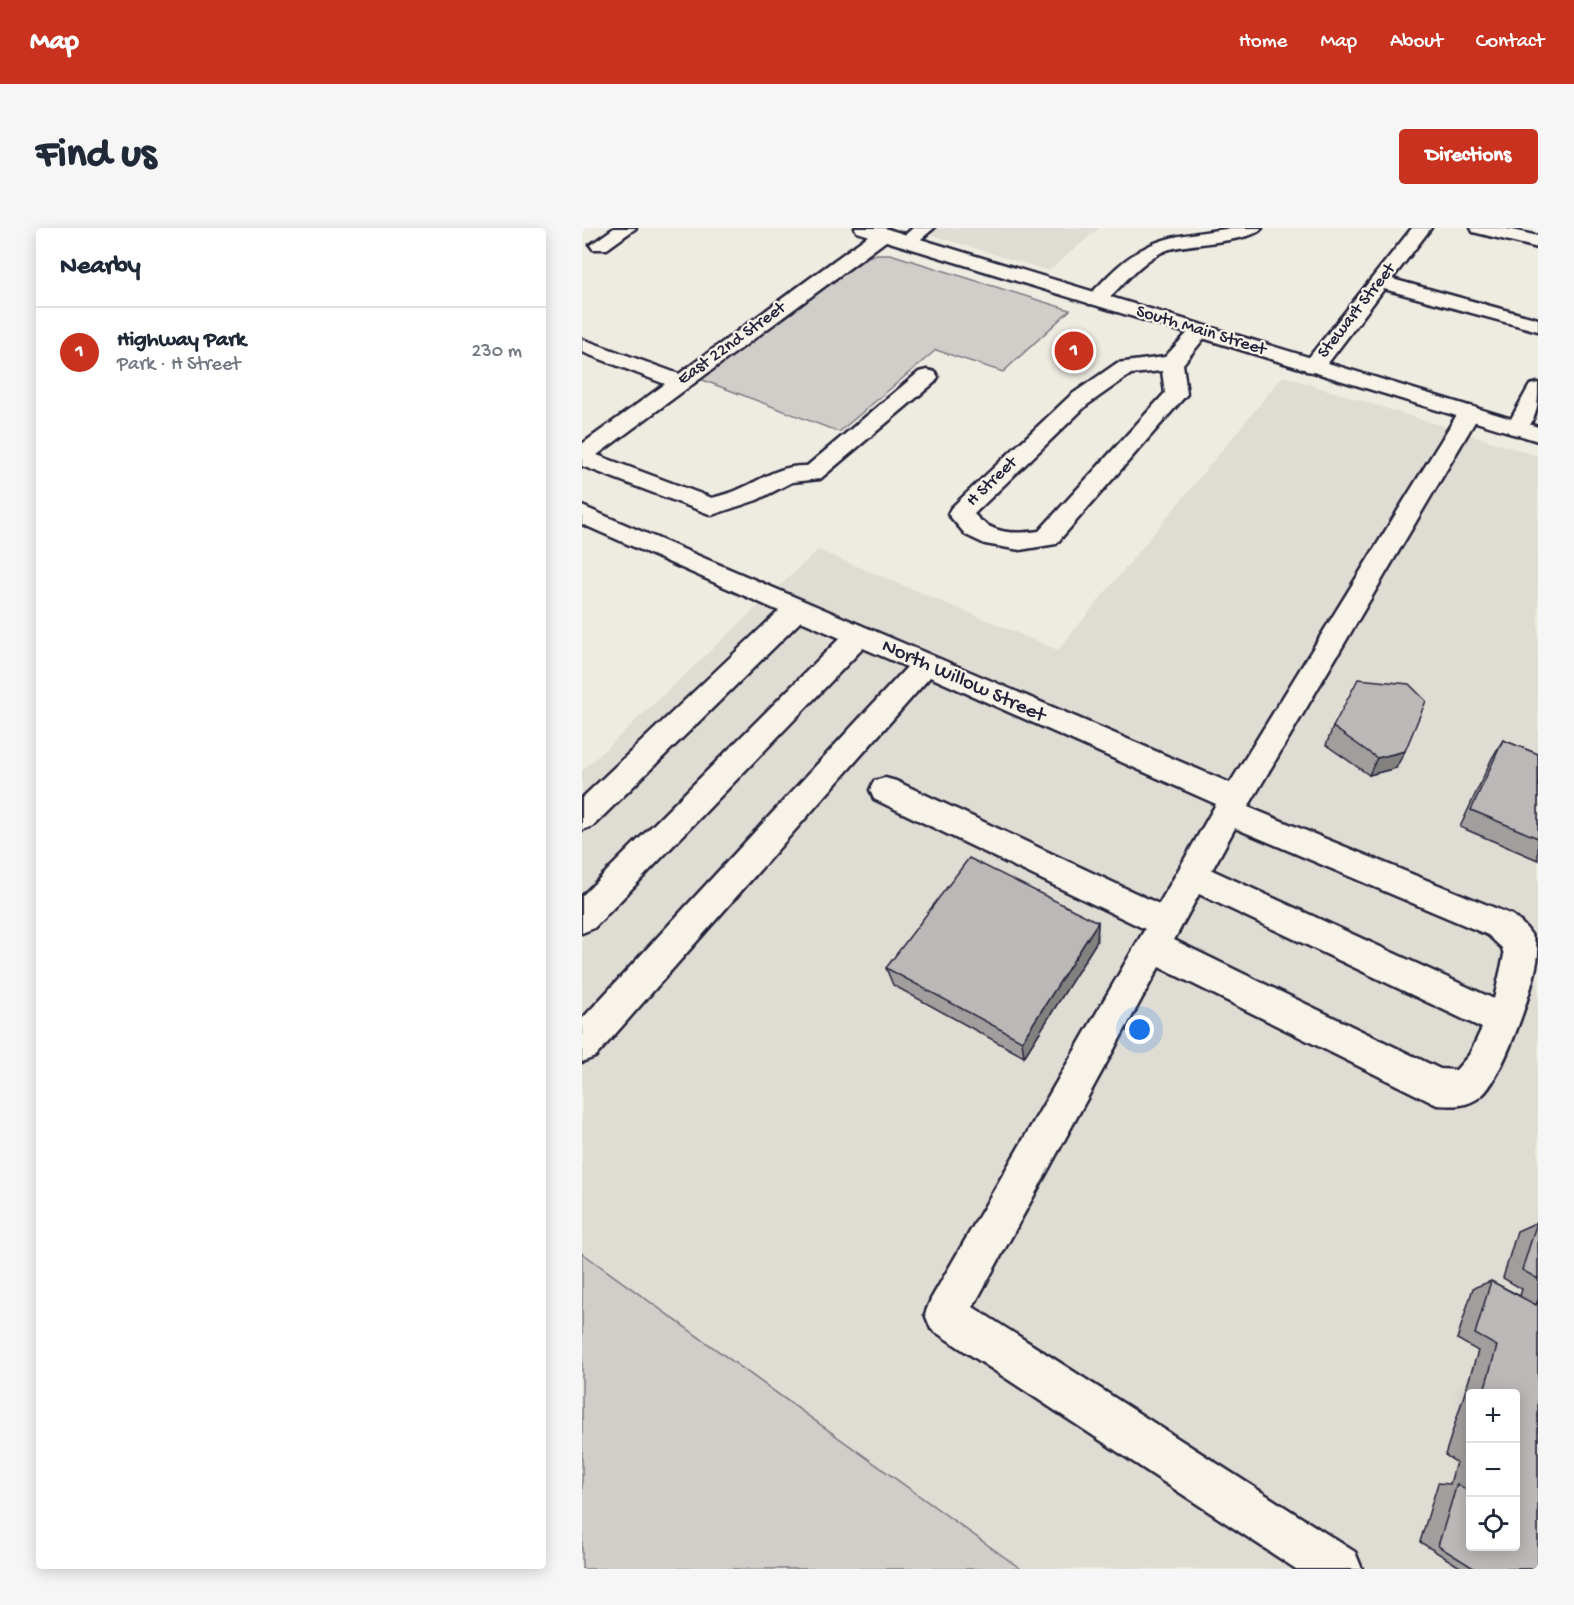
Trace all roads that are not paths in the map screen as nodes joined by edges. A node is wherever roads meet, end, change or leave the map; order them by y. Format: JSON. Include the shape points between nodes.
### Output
{"nodes":[{"id":1,"x":627,"y":228,"type":"edge"},
{"id":2,"x":925,"y":228,"type":"edge"},
{"id":3,"x":1253,"y":228,"type":"edge"},
{"id":4,"x":1422,"y":228,"type":"edge"},
{"id":5,"x":1480,"y":228,"type":"edge"},
{"id":6,"x":873,"y":231,"type":"edge"},
{"id":7,"x":907,"y":241,"type":"junction"},
{"id":8,"x":1538,"y":242,"type":"edge"},
{"id":9,"x":600,"y":244,"type":"dead end"},
{"id":10,"x":1380,"y":282,"type":"junction"},
{"id":11,"x":1096,"y":300,"type":"junction"},
{"id":12,"x":1538,"y":325,"type":"edge"},
{"id":13,"x":1200,"y":331,"type":"junction"},
{"id":14,"x":582,"y":345,"type":"edge"},
{"id":15,"x":1172,"y":363,"type":"junction"},
{"id":16,"x":1314,"y":366,"type":"junction"},
{"id":17,"x":927,"y":377,"type":"dead end"},
{"id":18,"x":681,"y":382,"type":"junction"},
{"id":19,"x":1538,"y":390,"type":"edge"},
{"id":20,"x":1469,"y":413,"type":"junction"},
{"id":21,"x":1528,"y":431,"type":"edge"},
{"id":22,"x":582,"y":456,"type":"edge"},
{"id":23,"x":582,"y":514,"type":"edge"},
{"id":24,"x":797,"y":609,"type":"junction"},
{"id":25,"x":858,"y":636,"type":"junction"},
{"id":26,"x":925,"y":665,"type":"junction"},
{"id":27,"x":885,"y":790,"type":"dead end"},
{"id":28,"x":1232,"y":805,"type":"junction"},
{"id":29,"x":582,"y":818,"type":"edge"},
{"id":30,"x":1192,"y":876,"type":"junction"},
{"id":31,"x":582,"y":918,"type":"edge"},
{"id":32,"x":1159,"y":935,"type":"junction"},
{"id":33,"x":1502,"y":1020,"type":"junction"},
{"id":34,"x":582,"y":1045,"type":"edge"},
{"id":35,"x":1338,"y":1569,"type":"edge"}],
"edges":[{"from":1,"to":9,"type":"street"},
{"from":2,"to":7,"type":"street"},
{"from":3,"to":11,"type":"street","via":[[1161,245],[1145,253]]},
{"from":4,"to":10,"type":"street","name":"Stewart Street"},
{"from":5,"to":8,"type":"street"},
{"from":6,"to":7,"type":"street","name":"South Main Street"},
{"from":6,"to":18,"type":"street","name":"East 22nd Street"},
{"from":7,"to":11,"type":"street","name":"South Main Street"},
{"from":10,"to":12,"type":"street"},
{"from":10,"to":16,"type":"street","name":"Stewart Street"},
{"from":11,"to":13,"type":"street","name":"South Main Street"},
{"from":13,"to":15,"type":"street"},
{"from":13,"to":16,"type":"street","name":"South Main Street"},
{"from":14,"to":18,"type":"street"},
{"from":15,"to":15,"type":"street","name":"H Street","via":[[1125,368],[1079,400],[960,514],[977,531],[997,538],[1018,543],[1047,538],[1176,394]]},
{"from":16,"to":20,"type":"street","name":"South Main Street"},
{"from":17,"to":22,"type":"street","via":[[812,474],[795,472],[712,507]]},
{"from":18,"to":22,"type":"street","name":"East 22nd Street"},
{"from":19,"to":21,"type":"street"},
{"from":20,"to":21,"type":"street","name":"South Main Street"},
{"from":20,"to":28,"type":"street"},
{"from":23,"to":24,"type":"street","name":"North Willow Street"},
{"from":24,"to":25,"type":"street","name":"North Willow Street"},
{"from":24,"to":29,"type":"street"},
{"from":25,"to":26,"type":"street","name":"North Willow Street"},
{"from":25,"to":31,"type":"street"},
{"from":26,"to":28,"type":"street","name":"North Willow Street"},
{"from":26,"to":34,"type":"street"},
{"from":27,"to":32,"type":"street","name":"North Willow Street"},
{"from":28,"to":30,"type":"street"},
{"from":28,"to":33,"type":"street","name":"North Willow Street","via":[[1500,925],[1515,937],[1521,954]]},
{"from":30,"to":32,"type":"street"},
{"from":30,"to":33,"type":"street"},
{"from":32,"to":33,"type":"street","name":"North Willow Street","via":[[1437,1088],[1461,1088],[1475,1077],[1490,1053]]},
{"from":32,"to":35,"type":"street","via":[[946,1314]]}]}
